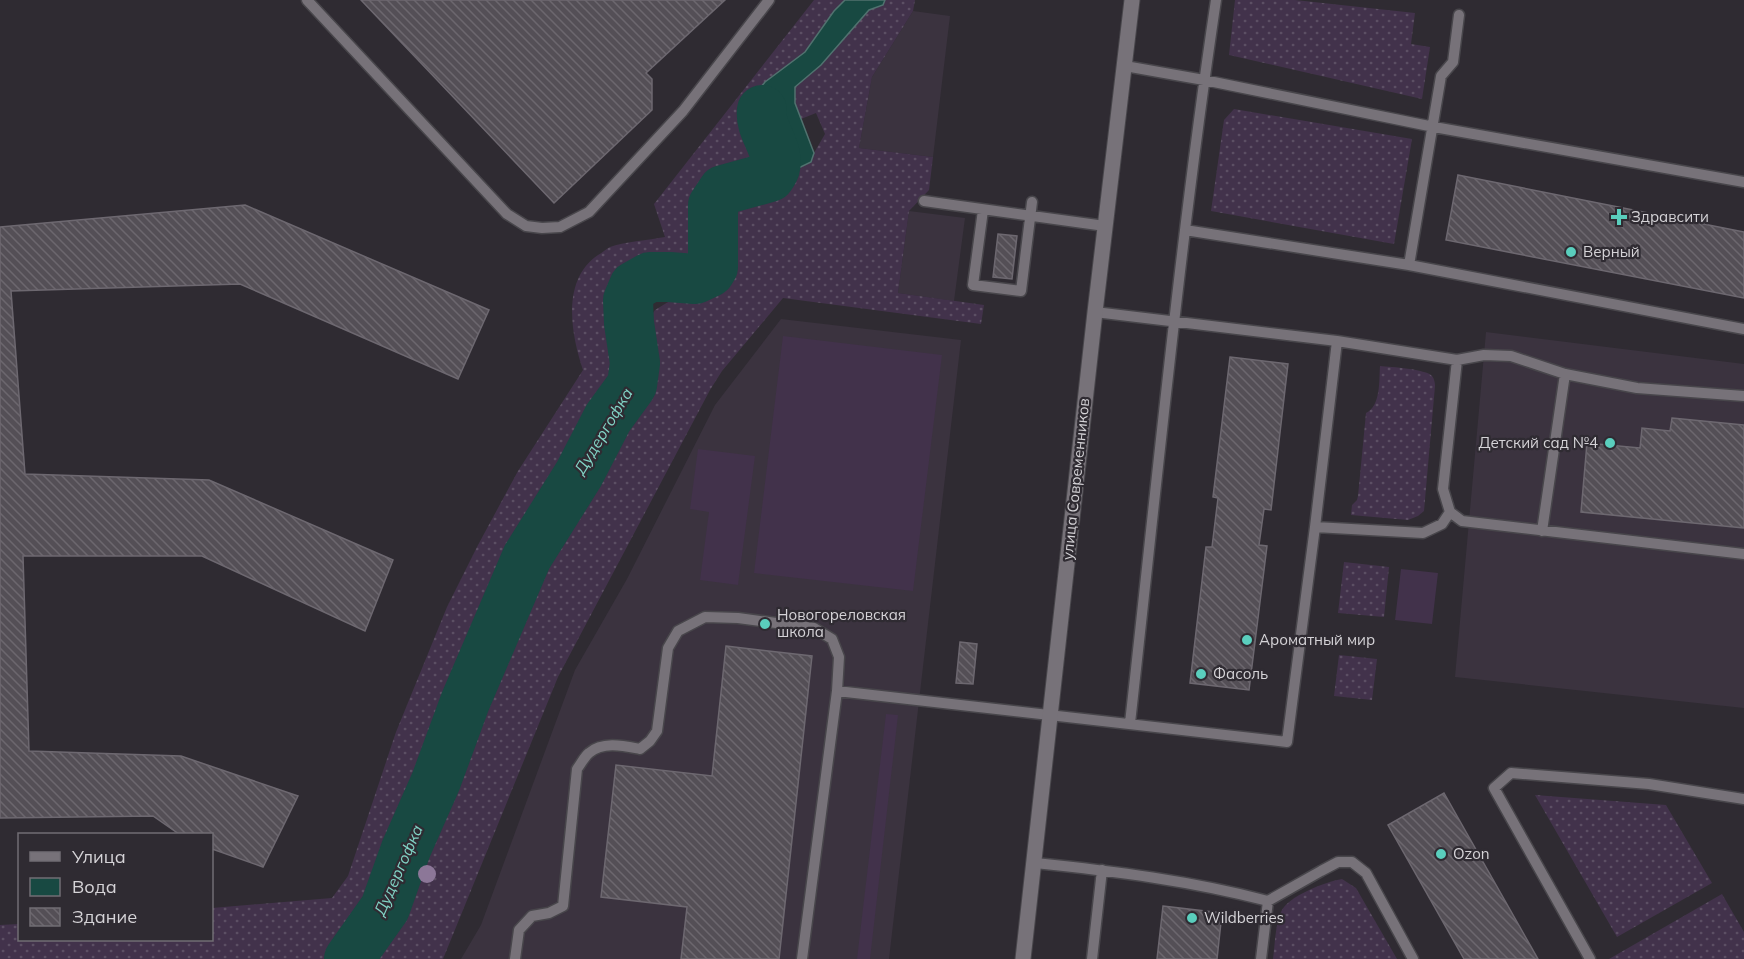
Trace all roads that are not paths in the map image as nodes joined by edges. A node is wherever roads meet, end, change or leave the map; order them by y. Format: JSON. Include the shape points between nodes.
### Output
{"nodes":[{"id":1,"x":307,"y":0,"type":"edge"},
{"id":2,"x":770,"y":0,"type":"edge"},
{"id":3,"x":1132,"y":0,"type":"edge"},
{"id":4,"x":1216,"y":0,"type":"edge"},
{"id":5,"x":1459,"y":15,"type":"dead end"},
{"id":6,"x":1125,"y":66,"type":"junction"},
{"id":7,"x":1204,"y":80,"type":"junction"},
{"id":8,"x":1434,"y":127,"type":"junction"},
{"id":9,"x":1744,"y":182,"type":"edge"},
{"id":10,"x":968,"y":195,"type":"dead end"},
{"id":11,"x":924,"y":201,"type":"dead end"},
{"id":12,"x":1032,"y":202,"type":"dead end"},
{"id":13,"x":966,"y":207,"type":"junction"},
{"id":14,"x":983,"y":210,"type":"junction"},
{"id":15,"x":1030,"y":216,"type":"junction"},
{"id":16,"x":1105,"y":225,"type":"junction"},
{"id":17,"x":1185,"y":230,"type":"junction"},
{"id":18,"x":1409,"y":265,"type":"junction"},
{"id":19,"x":1095,"y":312,"type":"junction"},
{"id":20,"x":1175,"y":321,"type":"junction"},
{"id":21,"x":1744,"y":329,"type":"edge"},
{"id":22,"x":1337,"y":341,"type":"junction"},
{"id":23,"x":1457,"y":360,"type":"junction"},
{"id":24,"x":1565,"y":374,"type":"junction"},
{"id":25,"x":1744,"y":396,"type":"edge"},
{"id":26,"x":1450,"y":512,"type":"junction"},
{"id":27,"x":1315,"y":526,"type":"junction"},
{"id":28,"x":1542,"y":531,"type":"junction"},
{"id":29,"x":1744,"y":554,"type":"edge"},
{"id":30,"x":837,"y":691,"type":"junction"},
{"id":31,"x":1050,"y":715,"type":"junction"},
{"id":32,"x":1130,"y":723,"type":"junction"},
{"id":33,"x":1744,"y":799,"type":"edge"},
{"id":34,"x":1035,"y":863,"type":"junction"},
{"id":35,"x":1102,"y":870,"type":"junction"},
{"id":36,"x":1268,"y":901,"type":"junction"},
{"id":37,"x":514,"y":959,"type":"edge"},
{"id":38,"x":802,"y":959,"type":"edge"},
{"id":39,"x":1023,"y":959,"type":"edge"},
{"id":40,"x":1092,"y":959,"type":"edge"},
{"id":41,"x":1262,"y":959,"type":"edge"},
{"id":42,"x":1413,"y":959,"type":"edge"},
{"id":43,"x":1590,"y":959,"type":"edge"}],
"edges":[{"from":1,"to":2,"type":"lane","via":[[507,214],[526,226],[542,228],[560,227],[589,212],[683,111]]},
{"from":3,"to":6,"type":"street","name":"улица Современников"},
{"from":4,"to":7,"type":"lane"},
{"from":5,"to":8,"type":"lane","via":[[1453,62],[1441,76]]},
{"from":6,"to":7,"type":"lane"},
{"from":6,"to":16,"type":"street","name":"улица Современников"},
{"from":7,"to":8,"type":"lane"},
{"from":7,"to":17,"type":"lane"},
{"from":8,"to":9,"type":"lane"},
{"from":8,"to":18,"type":"lane"},
{"from":10,"to":13,"type":"lane"},
{"from":11,"to":13,"type":"lane"},
{"from":12,"to":15,"type":"lane"},
{"from":13,"to":14,"type":"lane"},
{"from":14,"to":15,"type":"lane"},
{"from":14,"to":15,"type":"lane","via":[[974,285],[1021,291]]},
{"from":15,"to":16,"type":"lane"},
{"from":16,"to":19,"type":"street","name":"улица Современников"},
{"from":17,"to":18,"type":"lane"},
{"from":17,"to":20,"type":"lane"},
{"from":18,"to":21,"type":"lane"},
{"from":19,"to":20,"type":"lane"},
{"from":19,"to":31,"type":"street","name":"улица Современников"},
{"from":20,"to":22,"type":"lane"},
{"from":20,"to":32,"type":"lane"},
{"from":22,"to":23,"type":"lane"},
{"from":22,"to":27,"type":"lane"},
{"from":23,"to":24,"type":"lane","via":[[1511,356]]},
{"from":23,"to":26,"type":"lane","via":[[1443,489]]},
{"from":24,"to":25,"type":"lane","via":[[1636,388]]},
{"from":24,"to":28,"type":"lane"},
{"from":26,"to":27,"type":"lane","via":[[1442,524],[1423,533]]},
{"from":26,"to":28,"type":"lane","via":[[1462,521]]},
{"from":27,"to":32,"type":"lane","via":[[1287,742]]},
{"from":28,"to":29,"type":"lane"},
{"from":30,"to":31,"type":"lane"},
{"from":30,"to":37,"type":"lane","via":[[839,657],[832,639],[814,628],[705,617],[678,631],[668,648],[657,731],[650,741],[640,748],[601,747],[589,753],[577,769],[563,906],[532,916],[519,930]]},
{"from":30,"to":38,"type":"lane"},
{"from":31,"to":32,"type":"lane"},
{"from":31,"to":34,"type":"street","name":"улица Современников"},
{"from":33,"to":43,"type":"lane","via":[[1649,784],[1511,773],[1494,788]]},
{"from":34,"to":35,"type":"lane"},
{"from":34,"to":39,"type":"street","name":"улица Современников"},
{"from":35,"to":36,"type":"lane","via":[[1224,889]]},
{"from":35,"to":40,"type":"lane"},
{"from":36,"to":41,"type":"lane"},
{"from":36,"to":42,"type":"lane","via":[[1329,866],[1352,862],[1366,873]]}]}
